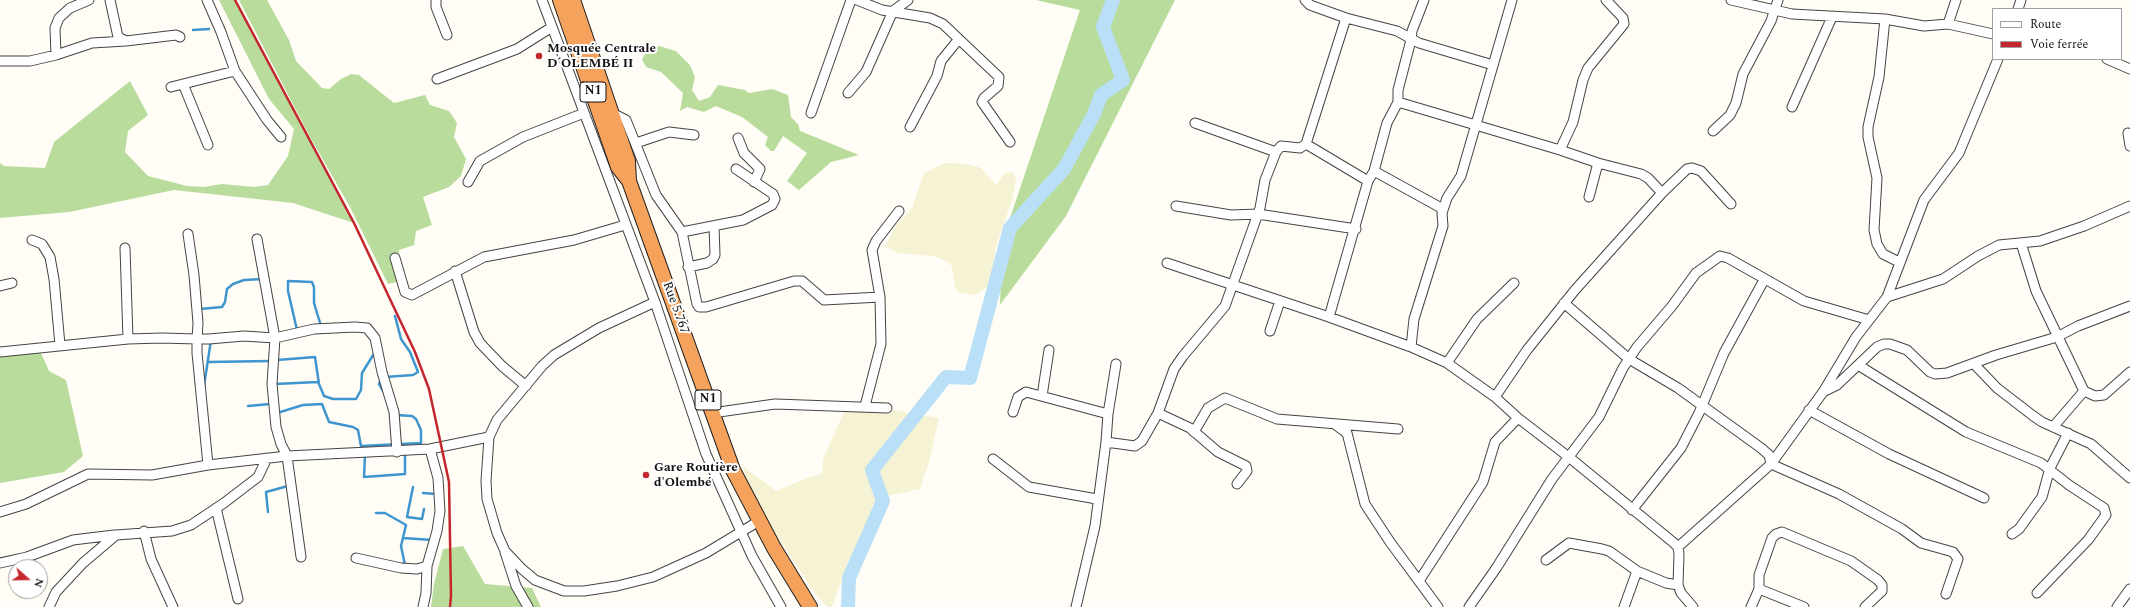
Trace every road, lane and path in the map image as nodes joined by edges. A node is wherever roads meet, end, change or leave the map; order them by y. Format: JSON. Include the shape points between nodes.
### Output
{"nodes":[{"id":1,"x":89,"y":0,"type":"edge"},
{"id":2,"x":110,"y":0,"type":"edge"},
{"id":3,"x":207,"y":0,"type":"edge"},
{"id":4,"x":436,"y":0,"type":"edge"},
{"id":5,"x":542,"y":0,"type":"edge"},
{"id":6,"x":560,"y":0,"type":"edge"},
{"id":7,"x":573,"y":0,"type":"edge"},
{"id":8,"x":851,"y":0,"type":"edge"},
{"id":9,"x":857,"y":0,"type":"edge"},
{"id":10,"x":908,"y":0,"type":"edge"},
{"id":11,"x":1305,"y":0,"type":"edge"},
{"id":12,"x":1424,"y":0,"type":"edge"},
{"id":13,"x":1512,"y":0,"type":"edge"},
{"id":14,"x":1606,"y":0,"type":"edge"},
{"id":15,"x":1731,"y":0,"type":"edge"},
{"id":16,"x":1778,"y":0,"type":"edge"},
{"id":17,"x":1956,"y":0,"type":"edge"},
{"id":18,"x":1775,"y":10,"type":"junction"},
{"id":19,"x":893,"y":11,"type":"junction"},
{"id":20,"x":1832,"y":17,"type":"junction"},
{"id":21,"x":1346,"y":18,"type":"junction"},
{"id":22,"x":1886,"y":19,"type":"junction"},
{"id":23,"x":1948,"y":24,"type":"junction"},
{"id":24,"x":552,"y":27,"type":"junction"},
{"id":25,"x":1992,"y":34,"type":"edge"},
{"id":26,"x":446,"y":35,"type":"dead end"},
{"id":27,"x":180,"y":37,"type":"dead end"},
{"id":28,"x":958,"y":40,"type":"junction"},
{"id":29,"x":1411,"y":40,"type":"junction"},
{"id":30,"x":126,"y":41,"type":"junction"},
{"id":31,"x":56,"y":55,"type":"junction"},
{"id":32,"x":0,"y":60,"type":"edge"},
{"id":33,"x":1998,"y":60,"type":"edge"},
{"id":34,"x":2110,"y":60,"type":"edge"},
{"id":35,"x":1493,"y":64,"type":"junction"},
{"id":36,"x":2130,"y":69,"type":"edge"},
{"id":37,"x":235,"y":71,"type":"junction"},
{"id":38,"x":437,"y":79,"type":"dead end"},
{"id":39,"x":183,"y":84,"type":"junction"},
{"id":40,"x":171,"y":87,"type":"dead end"},
{"id":41,"x":848,"y":93,"type":"dead end"},
{"id":42,"x":1398,"y":102,"type":"junction"},
{"id":43,"x":1792,"y":107,"type":"dead end"},
{"id":44,"x":584,"y":113,"type":"junction"},
{"id":45,"x":612,"y":113,"type":"junction"},
{"id":46,"x":811,"y":113,"type":"dead end"},
{"id":47,"x":1195,"y":123,"type":"dead end"},
{"id":48,"x":1477,"y":124,"type":"junction"},
{"id":49,"x":910,"y":127,"type":"dead end"},
{"id":50,"x":1713,"y":131,"type":"dead end"},
{"id":51,"x":2128,"y":133,"type":"dead end"},
{"id":52,"x":694,"y":135,"type":"dead end"},
{"id":53,"x":281,"y":138,"type":"dead end"},
{"id":54,"x":738,"y":138,"type":"dead end"},
{"id":55,"x":1010,"y":142,"type":"dead end"},
{"id":56,"x":1305,"y":142,"type":"junction"},
{"id":57,"x":636,"y":143,"type":"junction"},
{"id":58,"x":208,"y":145,"type":"dead end"},
{"id":59,"x":2130,"y":146,"type":"edge"},
{"id":60,"x":1560,"y":150,"type":"junction"},
{"id":61,"x":1276,"y":152,"type":"junction"},
{"id":62,"x":1598,"y":163,"type":"junction"},
{"id":63,"x":736,"y":169,"type":"dead end"},
{"id":64,"x":1374,"y":171,"type":"junction"},
{"id":65,"x":629,"y":181,"type":"junction"},
{"id":66,"x":1368,"y":181,"type":"junction"},
{"id":67,"x":468,"y":182,"type":"dead end"},
{"id":68,"x":754,"y":182,"type":"junction"},
{"id":69,"x":1662,"y":193,"type":"junction"},
{"id":70,"x":1589,"y":197,"type":"dead end"},
{"id":71,"x":1731,"y":204,"type":"dead end"},
{"id":72,"x":1176,"y":206,"type":"dead end"},
{"id":73,"x":2130,"y":206,"type":"edge"},
{"id":74,"x":1443,"y":209,"type":"junction"},
{"id":75,"x":898,"y":211,"type":"dead end"},
{"id":76,"x":1258,"y":214,"type":"junction"},
{"id":77,"x":626,"y":225,"type":"junction"},
{"id":78,"x":714,"y":226,"type":"junction"},
{"id":79,"x":1356,"y":229,"type":"junction"},
{"id":80,"x":682,"y":232,"type":"junction"},
{"id":81,"x":188,"y":234,"type":"dead end"},
{"id":82,"x":256,"y":239,"type":"dead end"},
{"id":83,"x":32,"y":240,"type":"dead end"},
{"id":84,"x":2021,"y":243,"type":"junction"},
{"id":85,"x":125,"y":248,"type":"dead end"},
{"id":86,"x":395,"y":258,"type":"dead end"},
{"id":87,"x":1899,"y":262,"type":"junction"},
{"id":88,"x":1166,"y":263,"type":"dead end"},
{"id":89,"x":688,"y":267,"type":"junction"},
{"id":90,"x":455,"y":271,"type":"junction"},
{"id":91,"x":1764,"y":280,"type":"junction"},
{"id":92,"x":12,"y":283,"type":"dead end"},
{"id":93,"x":1514,"y":283,"type":"dead end"},
{"id":94,"x":1232,"y":285,"type":"junction"},
{"id":95,"x":0,"y":286,"type":"edge"},
{"id":96,"x":880,"y":297,"type":"junction"},
{"id":97,"x":1887,"y":297,"type":"junction"},
{"id":98,"x":1280,"y":301,"type":"junction"},
{"id":99,"x":655,"y":302,"type":"junction"},
{"id":100,"x":1564,"y":303,"type":"junction"},
{"id":101,"x":2130,"y":306,"type":"edge"},
{"id":102,"x":1329,"y":317,"type":"junction"},
{"id":103,"x":1869,"y":320,"type":"junction"},
{"id":104,"x":1270,"y":331,"type":"dead end"},
{"id":105,"x":2057,"y":337,"type":"junction"},
{"id":106,"x":275,"y":338,"type":"junction"},
{"id":107,"x":128,"y":339,"type":"junction"},
{"id":108,"x":197,"y":339,"type":"junction"},
{"id":109,"x":60,"y":345,"type":"junction"},
{"id":110,"x":1411,"y":347,"type":"junction"},
{"id":111,"x":1049,"y":350,"type":"dead end"},
{"id":112,"x":0,"y":352,"type":"edge"},
{"id":113,"x":1630,"y":358,"type":"junction"},
{"id":114,"x":1447,"y":363,"type":"junction"},
{"id":115,"x":1116,"y":364,"type":"dead end"},
{"id":116,"x":1974,"y":364,"type":"junction"},
{"id":117,"x":1858,"y":365,"type":"junction"},
{"id":118,"x":2130,"y":372,"type":"edge"},
{"id":119,"x":526,"y":386,"type":"junction"},
{"id":120,"x":2084,"y":390,"type":"junction"},
{"id":121,"x":1823,"y":392,"type":"junction"},
{"id":122,"x":1042,"y":396,"type":"junction"},
{"id":123,"x":1495,"y":397,"type":"junction"},
{"id":124,"x":1702,"y":405,"type":"junction"},
{"id":125,"x":865,"y":406,"type":"junction"},
{"id":126,"x":887,"y":408,"type":"dead end"},
{"id":127,"x":1809,"y":410,"type":"junction"},
{"id":128,"x":1014,"y":412,"type":"dead end"},
{"id":129,"x":712,"y":413,"type":"junction"},
{"id":130,"x":1158,"y":413,"type":"junction"},
{"id":131,"x":1108,"y":414,"type":"junction"},
{"id":132,"x":1518,"y":418,"type":"junction"},
{"id":133,"x":1336,"y":425,"type":"junction"},
{"id":134,"x":2053,"y":427,"type":"junction"},
{"id":135,"x":1398,"y":429,"type":"dead end"},
{"id":136,"x":1194,"y":432,"type":"junction"},
{"id":137,"x":2068,"y":433,"type":"junction"},
{"id":138,"x":489,"y":436,"type":"junction"},
{"id":139,"x":1106,"y":442,"type":"junction"},
{"id":140,"x":430,"y":449,"type":"junction"},
{"id":141,"x":397,"y":452,"type":"junction"},
{"id":142,"x":287,"y":456,"type":"junction"},
{"id":143,"x":267,"y":458,"type":"junction"},
{"id":144,"x":1570,"y":458,"type":"junction"},
{"id":145,"x":993,"y":459,"type":"dead end"},
{"id":146,"x":1771,"y":464,"type":"junction"},
{"id":147,"x":208,"y":465,"type":"junction"},
{"id":148,"x":2050,"y":468,"type":"junction"},
{"id":149,"x":2130,"y":478,"type":"edge"},
{"id":150,"x":1238,"y":484,"type":"dead end"},
{"id":151,"x":1984,"y":498,"type":"dead end"},
{"id":152,"x":1097,"y":499,"type":"junction"},
{"id":153,"x":216,"y":508,"type":"junction"},
{"id":154,"x":1632,"y":510,"type":"junction"},
{"id":155,"x":0,"y":512,"type":"edge"},
{"id":156,"x":759,"y":521,"type":"junction"},
{"id":157,"x":144,"y":531,"type":"junction"},
{"id":158,"x":740,"y":531,"type":"junction"},
{"id":159,"x":116,"y":534,"type":"junction"},
{"id":160,"x":2012,"y":534,"type":"dead end"},
{"id":161,"x":1678,"y":547,"type":"junction"},
{"id":162,"x":505,"y":551,"type":"junction"},
{"id":163,"x":301,"y":557,"type":"dead end"},
{"id":164,"x":356,"y":558,"type":"dead end"},
{"id":165,"x":1546,"y":560,"type":"dead end"},
{"id":166,"x":0,"y":563,"type":"edge"},
{"id":167,"x":427,"y":566,"type":"junction"},
{"id":168,"x":1637,"y":571,"type":"junction"},
{"id":169,"x":1419,"y":581,"type":"junction"},
{"id":170,"x":1678,"y":585,"type":"junction"},
{"id":171,"x":1759,"y":589,"type":"junction"},
{"id":172,"x":2130,"y":589,"type":"edge"},
{"id":173,"x":2037,"y":593,"type":"dead end"},
{"id":174,"x":1946,"y":594,"type":"dead end"},
{"id":175,"x":238,"y":599,"type":"dead end"},
{"id":176,"x":49,"y":607,"type":"edge"},
{"id":177,"x":173,"y":607,"type":"edge"},
{"id":178,"x":423,"y":607,"type":"edge"},
{"id":179,"x":528,"y":607,"type":"edge"},
{"id":180,"x":781,"y":607,"type":"edge"},
{"id":181,"x":810,"y":607,"type":"edge"},
{"id":182,"x":1076,"y":607,"type":"edge"},
{"id":183,"x":1438,"y":607,"type":"edge"},
{"id":184,"x":1469,"y":607,"type":"edge"},
{"id":185,"x":1624,"y":607,"type":"edge"},
{"id":186,"x":1693,"y":607,"type":"edge"},
{"id":187,"x":1751,"y":607,"type":"edge"},
{"id":188,"x":1804,"y":607,"type":"edge"},
{"id":189,"x":1865,"y":607,"type":"edge"},
{"id":190,"x":2117,"y":607,"type":"edge"}],
"edges":[{"from":1,"to":31,"type":"street","via":[[70,8],[59,18],[55,28]]},
{"from":2,"to":30,"type":"street","via":[[118,37]]},
{"from":3,"to":37,"type":"street"},
{"from":4,"to":26,"type":"street"},
{"from":5,"to":24,"type":"street"},
{"from":6,"to":65,"type":"highway","name":"Rue 5.767","number":"N1","via":[[618,167]]},
{"from":7,"to":45,"type":"highway","number":"N1"},
{"from":8,"to":46,"type":"street"},
{"from":9,"to":19,"type":"street","via":[[882,10]]},
{"from":10,"to":19,"type":"street"},
{"from":11,"to":21,"type":"street","via":[[1310,5]]},
{"from":12,"to":29,"type":"street","via":[[1414,22]]},
{"from":13,"to":35,"type":"street"},
{"from":14,"to":60,"type":"street","via":[[1623,18],[1624,24],[1588,68],[1573,122]]},
{"from":15,"to":18,"type":"street"},
{"from":16,"to":18,"type":"street"},
{"from":17,"to":23,"type":"street"},
{"from":18,"to":20,"type":"street"},
{"from":18,"to":50,"type":"street","via":[[1743,74],[1736,103],[1730,115]]},
{"from":19,"to":28,"type":"street","via":[[937,21]]},
{"from":19,"to":41,"type":"street","via":[[866,72]]},
{"from":20,"to":22,"type":"street"},
{"from":20,"to":43,"type":"street"},
{"from":21,"to":29,"type":"street","via":[[1397,31]]},
{"from":21,"to":56,"type":"street"},
{"from":22,"to":23,"type":"street","via":[[1924,26]]},
{"from":22,"to":87,"type":"street","via":[[1868,137],[1877,178],[1874,230],[1877,244],[1883,254]]},
{"from":23,"to":25,"type":"street"},
{"from":24,"to":38,"type":"street","via":[[517,49]]},
{"from":24,"to":44,"type":"street"},
{"from":27,"to":30,"type":"street","via":[[176,35]]},
{"from":28,"to":49,"type":"street","via":[[942,61],[937,76]]},
{"from":28,"to":55,"type":"street","via":[[999,77],[998,86],[982,102]]},
{"from":29,"to":35,"type":"street"},
{"from":29,"to":42,"type":"street","via":[[1398,90]]},
{"from":30,"to":31,"type":"street","via":[[92,42]]},
{"from":31,"to":32,"type":"street","via":[[30,61]]},
{"from":33,"to":87,"type":"street","via":[[1959,153],[1924,200]]},
{"from":34,"to":36,"type":"street"},
{"from":35,"to":48,"type":"street"},
{"from":37,"to":39,"type":"street"},
{"from":37,"to":53,"type":"street"},
{"from":39,"to":40,"type":"street"},
{"from":39,"to":58,"type":"street"},
{"from":42,"to":48,"type":"street"},
{"from":42,"to":64,"type":"street","via":[[1388,123]]},
{"from":44,"to":67,"type":"street","via":[[523,137],[480,161]]},
{"from":44,"to":77,"type":"street"},
{"from":45,"to":57,"type":"street","via":[[626,120]]},
{"from":45,"to":65,"type":"highway","number":"N1","via":[[628,161]]},
{"from":47,"to":61,"type":"street"},
{"from":48,"to":60,"type":"street"},
{"from":48,"to":74,"type":"street","via":[[1461,176]]},
{"from":51,"to":59,"type":"street"},
{"from":52,"to":57,"type":"street","via":[[669,132]]},
{"from":54,"to":68,"type":"street","via":[[744,152],[760,168]]},
{"from":56,"to":61,"type":"street","via":[[1300,148],[1282,146]]},
{"from":56,"to":66,"type":"street"},
{"from":57,"to":80,"type":"street","via":[[656,195]]},
{"from":60,"to":62,"type":"street"},
{"from":61,"to":76,"type":"street","via":[[1265,180]]},
{"from":62,"to":69,"type":"street","via":[[1641,174]]},
{"from":62,"to":70,"type":"street"},
{"from":63,"to":68,"type":"street"},
{"from":64,"to":66,"type":"street"},
{"from":64,"to":74,"type":"street"},
{"from":65,"to":129,"type":"highway","name":"Rue 5.767","number":"N1"},
{"from":66,"to":79,"type":"street"},
{"from":68,"to":78,"type":"street","via":[[775,196],[772,205],[743,220]]},
{"from":69,"to":71,"type":"street","via":[[1687,169],[1697,168]]},
{"from":69,"to":100,"type":"street"},
{"from":72,"to":76,"type":"street","via":[[1231,215]]},
{"from":73,"to":84,"type":"street","via":[[2040,241]]},
{"from":74,"to":110,"type":"street","via":[[1443,226],[1414,320]]},
{"from":75,"to":96,"type":"street","via":[[872,250]]},
{"from":76,"to":79,"type":"street"},
{"from":76,"to":94,"type":"street"},
{"from":77,"to":90,"type":"street","via":[[561,243],[484,257]]},
{"from":77,"to":99,"type":"street"},
{"from":78,"to":80,"type":"street"},
{"from":78,"to":89,"type":"street","via":[[713,259]]},
{"from":79,"to":102,"type":"street"},
{"from":80,"to":89,"type":"street"},
{"from":81,"to":108,"type":"street","via":[[197,313]]},
{"from":82,"to":106,"type":"street"},
{"from":83,"to":109,"type":"street","via":[[42,244],[50,257]]},
{"from":84,"to":97,"type":"street","via":[[1999,245],[1943,279]]},
{"from":84,"to":105,"type":"street","via":[[2036,291]]},
{"from":85,"to":107,"type":"street"},
{"from":86,"to":90,"type":"street","via":[[405,292],[409,295]]},
{"from":87,"to":97,"type":"street"},
{"from":88,"to":94,"type":"street"},
{"from":89,"to":96,"type":"street","via":[[697,304],[702,308],[794,281],[802,281],[824,300]]},
{"from":90,"to":119,"type":"street","via":[[480,343]]},
{"from":91,"to":103,"type":"street","via":[[1804,301]]},
{"from":91,"to":113,"type":"street","via":[[1735,261],[1720,256],[1696,273]]},
{"from":91,"to":124,"type":"street","via":[[1746,318],[1724,353]]},
{"from":92,"to":95,"type":"street"},
{"from":93,"to":114,"type":"street","via":[[1477,319]]},
{"from":94,"to":98,"type":"street"},
{"from":94,"to":130,"type":"street","via":[[1221,313],[1192,344],[1174,369]]},
{"from":96,"to":125,"type":"street","via":[[881,344]]},
{"from":97,"to":103,"type":"street"},
{"from":98,"to":102,"type":"street"},
{"from":98,"to":104,"type":"street"},
{"from":99,"to":119,"type":"street","via":[[566,346],[542,366]]},
{"from":99,"to":158,"type":"street","via":[[706,454]]},
{"from":100,"to":113,"type":"street"},
{"from":100,"to":123,"type":"street","via":[[1527,350]]},
{"from":101,"to":105,"type":"street"},
{"from":102,"to":110,"type":"street"},
{"from":103,"to":121,"type":"street","via":[[1849,347]]},
{"from":105,"to":116,"type":"street","via":[[1996,354]]},
{"from":105,"to":120,"type":"street"},
{"from":106,"to":108,"type":"street","via":[[244,336]]},
{"from":106,"to":141,"type":"street","via":[[326,328],[367,328],[375,338],[394,412]]},
{"from":106,"to":142,"type":"street","via":[[272,384],[276,427],[280,444]]},
{"from":107,"to":108,"type":"street"},
{"from":107,"to":109,"type":"street"},
{"from":108,"to":147,"type":"street"},
{"from":109,"to":112,"type":"street"},
{"from":110,"to":114,"type":"street"},
{"from":111,"to":122,"type":"street"},
{"from":113,"to":124,"type":"street"},
{"from":113,"to":144,"type":"street","via":[[1599,416]]},
{"from":114,"to":123,"type":"street"},
{"from":115,"to":131,"type":"street"},
{"from":116,"to":117,"type":"street","via":[[1947,373],[1935,374],[1907,350],[1890,344],[1877,347]]},
{"from":116,"to":134,"type":"street","via":[[1997,388],[2032,415]]},
{"from":117,"to":121,"type":"street","via":[[1837,385]]},
{"from":117,"to":148,"type":"street","via":[[1966,432]]},
{"from":118,"to":120,"type":"street","via":[[2104,395],[2096,396]]},
{"from":119,"to":138,"type":"street","via":[[497,420]]},
{"from":120,"to":134,"type":"street"},
{"from":121,"to":127,"type":"street"},
{"from":122,"to":128,"type":"street","via":[[1022,393],[1018,397]]},
{"from":122,"to":131,"type":"street"},
{"from":123,"to":132,"type":"street"},
{"from":124,"to":146,"type":"street","via":[[1761,448],[1769,455]]},
{"from":124,"to":154,"type":"street","via":[[1675,458]]},
{"from":125,"to":126,"type":"street"},
{"from":125,"to":129,"type":"street","via":[[775,404]]},
{"from":127,"to":146,"type":"street"},
{"from":127,"to":151,"type":"street","via":[[1890,454]]},
{"from":129,"to":156,"type":"highway","name":"Rue 5.767","number":"N1","via":[[733,470]]},
{"from":130,"to":136,"type":"street"},
{"from":130,"to":139,"type":"street","via":[[1136,446]]},
{"from":131,"to":139,"type":"street"},
{"from":132,"to":144,"type":"street"},
{"from":132,"to":169,"type":"street","via":[[1495,442],[1483,482]]},
{"from":133,"to":135,"type":"street"},
{"from":133,"to":136,"type":"street","via":[[1269,418],[1225,398],[1208,408]]},
{"from":133,"to":169,"type":"street","via":[[1347,434],[1365,504]]},
{"from":134,"to":137,"type":"street"},
{"from":136,"to":150,"type":"street","via":[[1218,452],[1246,466],[1247,471]]},
{"from":137,"to":148,"type":"street"},
{"from":137,"to":149,"type":"street","via":[[2091,444]]},
{"from":138,"to":140,"type":"street"},
{"from":138,"to":162,"type":"street","via":[[486,466],[488,499],[497,533]]},
{"from":139,"to":152,"type":"street"},
{"from":140,"to":141,"type":"street"},
{"from":140,"to":167,"type":"street","via":[[438,478],[440,511]]},
{"from":141,"to":142,"type":"street"},
{"from":142,"to":143,"type":"street"},
{"from":142,"to":163,"type":"street"},
{"from":143,"to":147,"type":"street"},
{"from":143,"to":153,"type":"street","via":[[258,476]]},
{"from":144,"to":154,"type":"street"},
{"from":144,"to":184,"type":"street","via":[[1552,479]]},
{"from":145,"to":152,"type":"street","via":[[1029,487]]},
{"from":146,"to":161,"type":"street"},
{"from":146,"to":174,"type":"street","via":[[1839,494],[1902,529],[1921,543],[1953,552],[1958,559]]},
{"from":147,"to":155,"type":"street","via":[[152,475],[88,474],[26,504]]},
{"from":148,"to":160,"type":"street","via":[[2042,497]]},
{"from":148,"to":173,"type":"street","via":[[2104,508],[2106,515],[2088,540]]},
{"from":152,"to":182,"type":"street","via":[[1091,544]]},
{"from":153,"to":157,"type":"street","via":[[183,528]]},
{"from":153,"to":175,"type":"street"},
{"from":154,"to":161,"type":"street"},
{"from":156,"to":158,"type":"street"},
{"from":156,"to":181,"type":"highway","name":"Rue 5.767","number":"N1"},
{"from":157,"to":159,"type":"street"},
{"from":157,"to":177,"type":"street","via":[[152,559]]},
{"from":158,"to":162,"type":"street","via":[[706,553],[653,577],[584,591],[564,591],[535,580]]},
{"from":158,"to":180,"type":"street"},
{"from":159,"to":166,"type":"street","via":[[73,540]]},
{"from":159,"to":176,"type":"street","via":[[83,563],[56,592]]},
{"from":161,"to":170,"type":"street"},
{"from":162,"to":179,"type":"street","via":[[516,586]]},
{"from":164,"to":167,"type":"street","via":[[401,568],[417,569]]},
{"from":165,"to":168,"type":"street","via":[[1564,546],[1573,543],[1609,551]]},
{"from":167,"to":178,"type":"street"},
{"from":168,"to":170,"type":"street"},
{"from":168,"to":185,"type":"street"},
{"from":169,"to":183,"type":"street"},
{"from":170,"to":186,"type":"street","via":[[1681,593]]},
{"from":171,"to":187,"type":"street"},
{"from":171,"to":188,"type":"street"},
{"from":171,"to":189,"type":"street","via":[[1759,575],[1772,538],[1782,532],[1851,562],[1878,580],[1882,585],[1882,591]]},
{"from":172,"to":190,"type":"street"}]}
